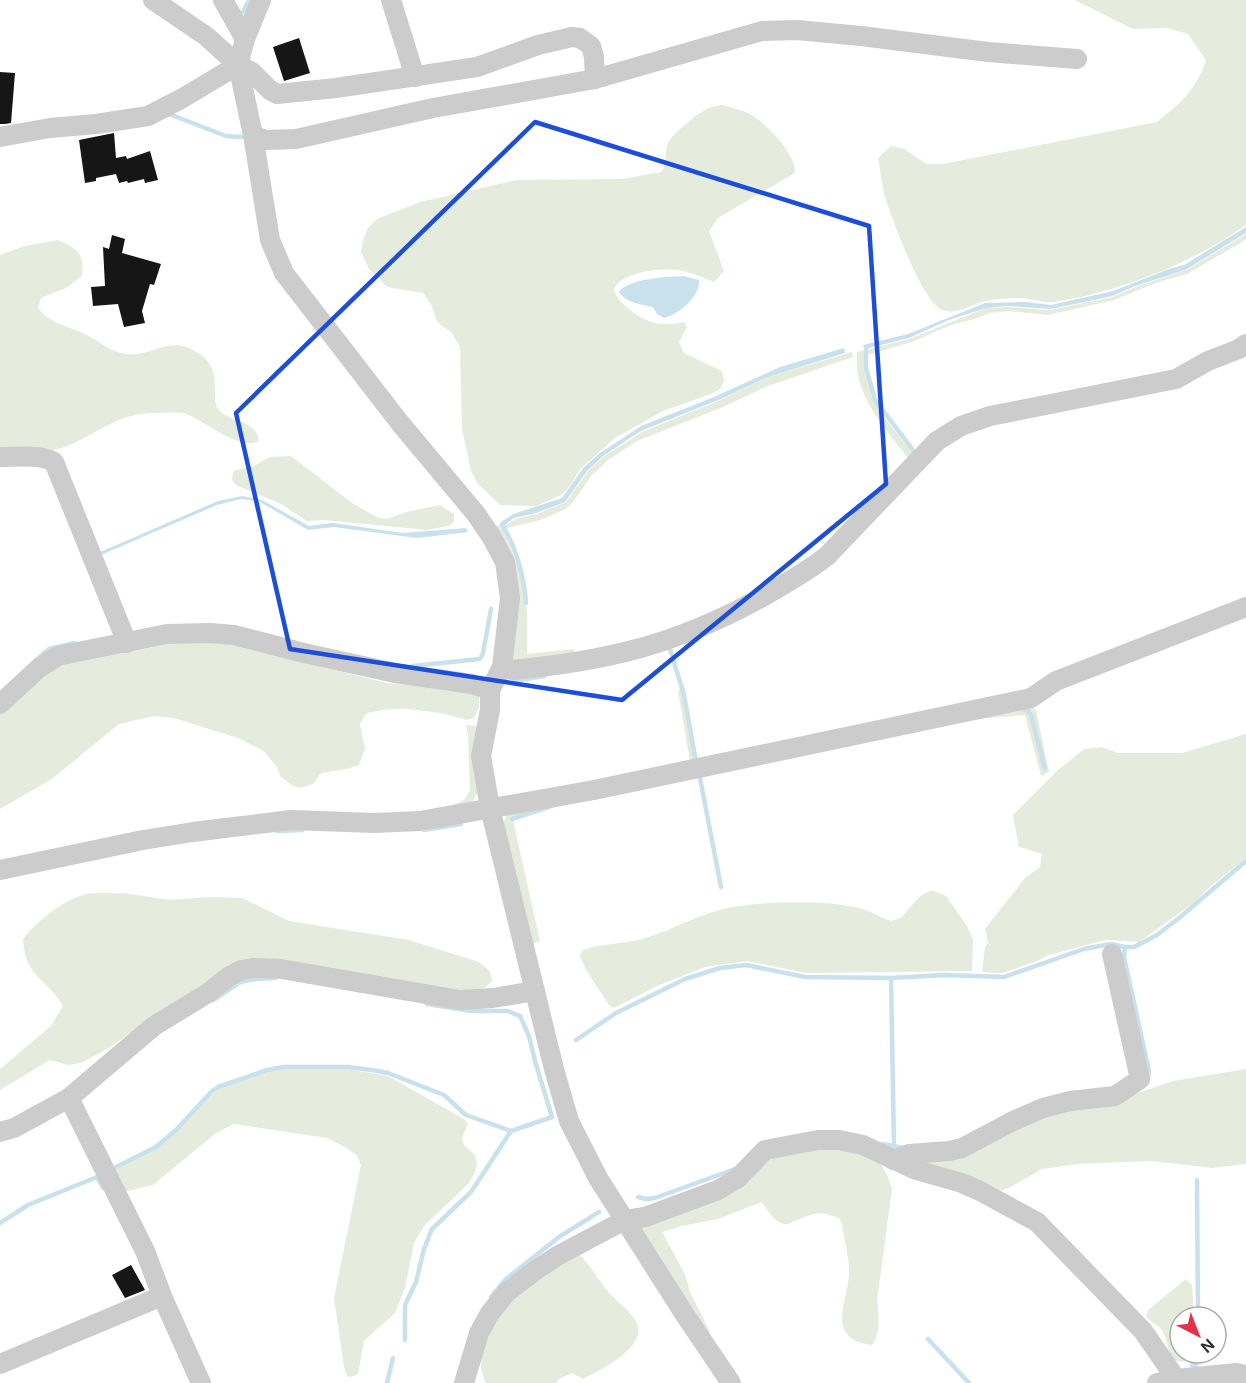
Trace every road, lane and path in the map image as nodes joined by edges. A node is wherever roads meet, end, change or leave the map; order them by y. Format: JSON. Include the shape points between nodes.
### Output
{"nodes":[{"id":1,"x":153,"y":0,"type":"edge"},
{"id":2,"x":223,"y":0,"type":"edge"},
{"id":3,"x":261,"y":0,"type":"edge"},
{"id":4,"x":391,"y":0,"type":"edge"},
{"id":5,"x":245,"y":39,"type":"junction"},
{"id":6,"x":1077,"y":59,"type":"dead end"},
{"id":7,"x":238,"y":65,"type":"junction"},
{"id":8,"x":415,"y":77,"type":"junction"},
{"id":9,"x":595,"y":79,"type":"junction"},
{"id":10,"x":253,"y":135,"type":"junction"},
{"id":11,"x":0,"y":137,"type":"edge"},
{"id":12,"x":1246,"y":344,"type":"edge"},
{"id":13,"x":0,"y":457,"type":"edge"},
{"id":14,"x":1246,"y":607,"type":"edge"},
{"id":15,"x":127,"y":642,"type":"junction"},
{"id":16,"x":502,"y":667,"type":"junction"},
{"id":17,"x":490,"y":690,"type":"junction"},
{"id":18,"x":0,"y":704,"type":"edge"},
{"id":19,"x":490,"y":808,"type":"junction"},
{"id":20,"x":0,"y":870,"type":"edge"},
{"id":21,"x":1112,"y":954,"type":"dead end"},
{"id":22,"x":535,"y":991,"type":"junction"},
{"id":23,"x":69,"y":1098,"type":"junction"},
{"id":24,"x":0,"y":1132,"type":"edge"},
{"id":25,"x":893,"y":1160,"type":"junction"},
{"id":26,"x":625,"y":1220,"type":"junction"},
{"id":27,"x":162,"y":1296,"type":"junction"},
{"id":28,"x":0,"y":1365,"type":"edge"},
{"id":29,"x":1246,"y":1375,"type":"edge"},
{"id":30,"x":1171,"y":1382,"type":"edge"},
{"id":31,"x":201,"y":1383,"type":"edge"},
{"id":32,"x":464,"y":1383,"type":"edge"},
{"id":33,"x":731,"y":1383,"type":"edge"}],
"edges":[{"from":1,"to":7,"type":"street","via":[[206,36]]},
{"from":2,"to":5,"type":"street"},
{"from":3,"to":5,"type":"street"},
{"from":4,"to":8,"type":"street"},
{"from":5,"to":7,"type":"street"},
{"from":6,"to":9,"type":"street","via":[[776,30]]},
{"from":7,"to":8,"type":"street","via":[[277,94]]},
{"from":7,"to":10,"type":"street"},
{"from":7,"to":11,"type":"street","via":[[148,116]]},
{"from":8,"to":9,"type":"street","via":[[477,67],[572,37],[591,46]]},
{"from":9,"to":10,"type":"street","via":[[433,108],[296,139],[265,140]]},
{"from":10,"to":16,"type":"street","via":[[270,240],[284,273],[476,514],[505,562],[510,598]]},
{"from":12,"to":16,"type":"street","via":[[1176,379],[990,416],[961,426],[937,441],[812,567],[698,629],[599,659],[512,670]]},
{"from":13,"to":15,"type":"street","via":[[54,462]]},
{"from":14,"to":19,"type":"street","via":[[1056,681],[1031,698],[615,786]]},
{"from":15,"to":17,"type":"street","via":[[167,634],[234,635],[395,673]]},
{"from":15,"to":18,"type":"street","via":[[52,659]]},
{"from":16,"to":17,"type":"street"},
{"from":17,"to":19,"type":"street","via":[[481,756]]},
{"from":19,"to":20,"type":"street","via":[[420,821],[291,820],[193,832]]},
{"from":19,"to":22,"type":"street"},
{"from":21,"to":25,"type":"street","via":[[1140,1079],[1115,1096],[1043,1108],[962,1148],[909,1154]]},
{"from":22,"to":23,"type":"street","via":[[459,1000],[267,968],[241,970],[154,1026]]},
{"from":22,"to":26,"type":"street","via":[[569,1121]]},
{"from":23,"to":24,"type":"street"},
{"from":23,"to":27,"type":"street","via":[[145,1251]]},
{"from":25,"to":26,"type":"street","via":[[851,1141],[799,1142],[765,1150],[738,1178],[718,1191],[645,1217]]},
{"from":25,"to":30,"type":"street","via":[[962,1183],[1037,1222],[1143,1331]]},
{"from":26,"to":32,"type":"street","via":[[556,1256],[498,1300],[479,1333]]},
{"from":26,"to":33,"type":"street"},
{"from":27,"to":28,"type":"street"},
{"from":27,"to":31,"type":"street"},
{"from":29,"to":30,"type":"street"}]}
